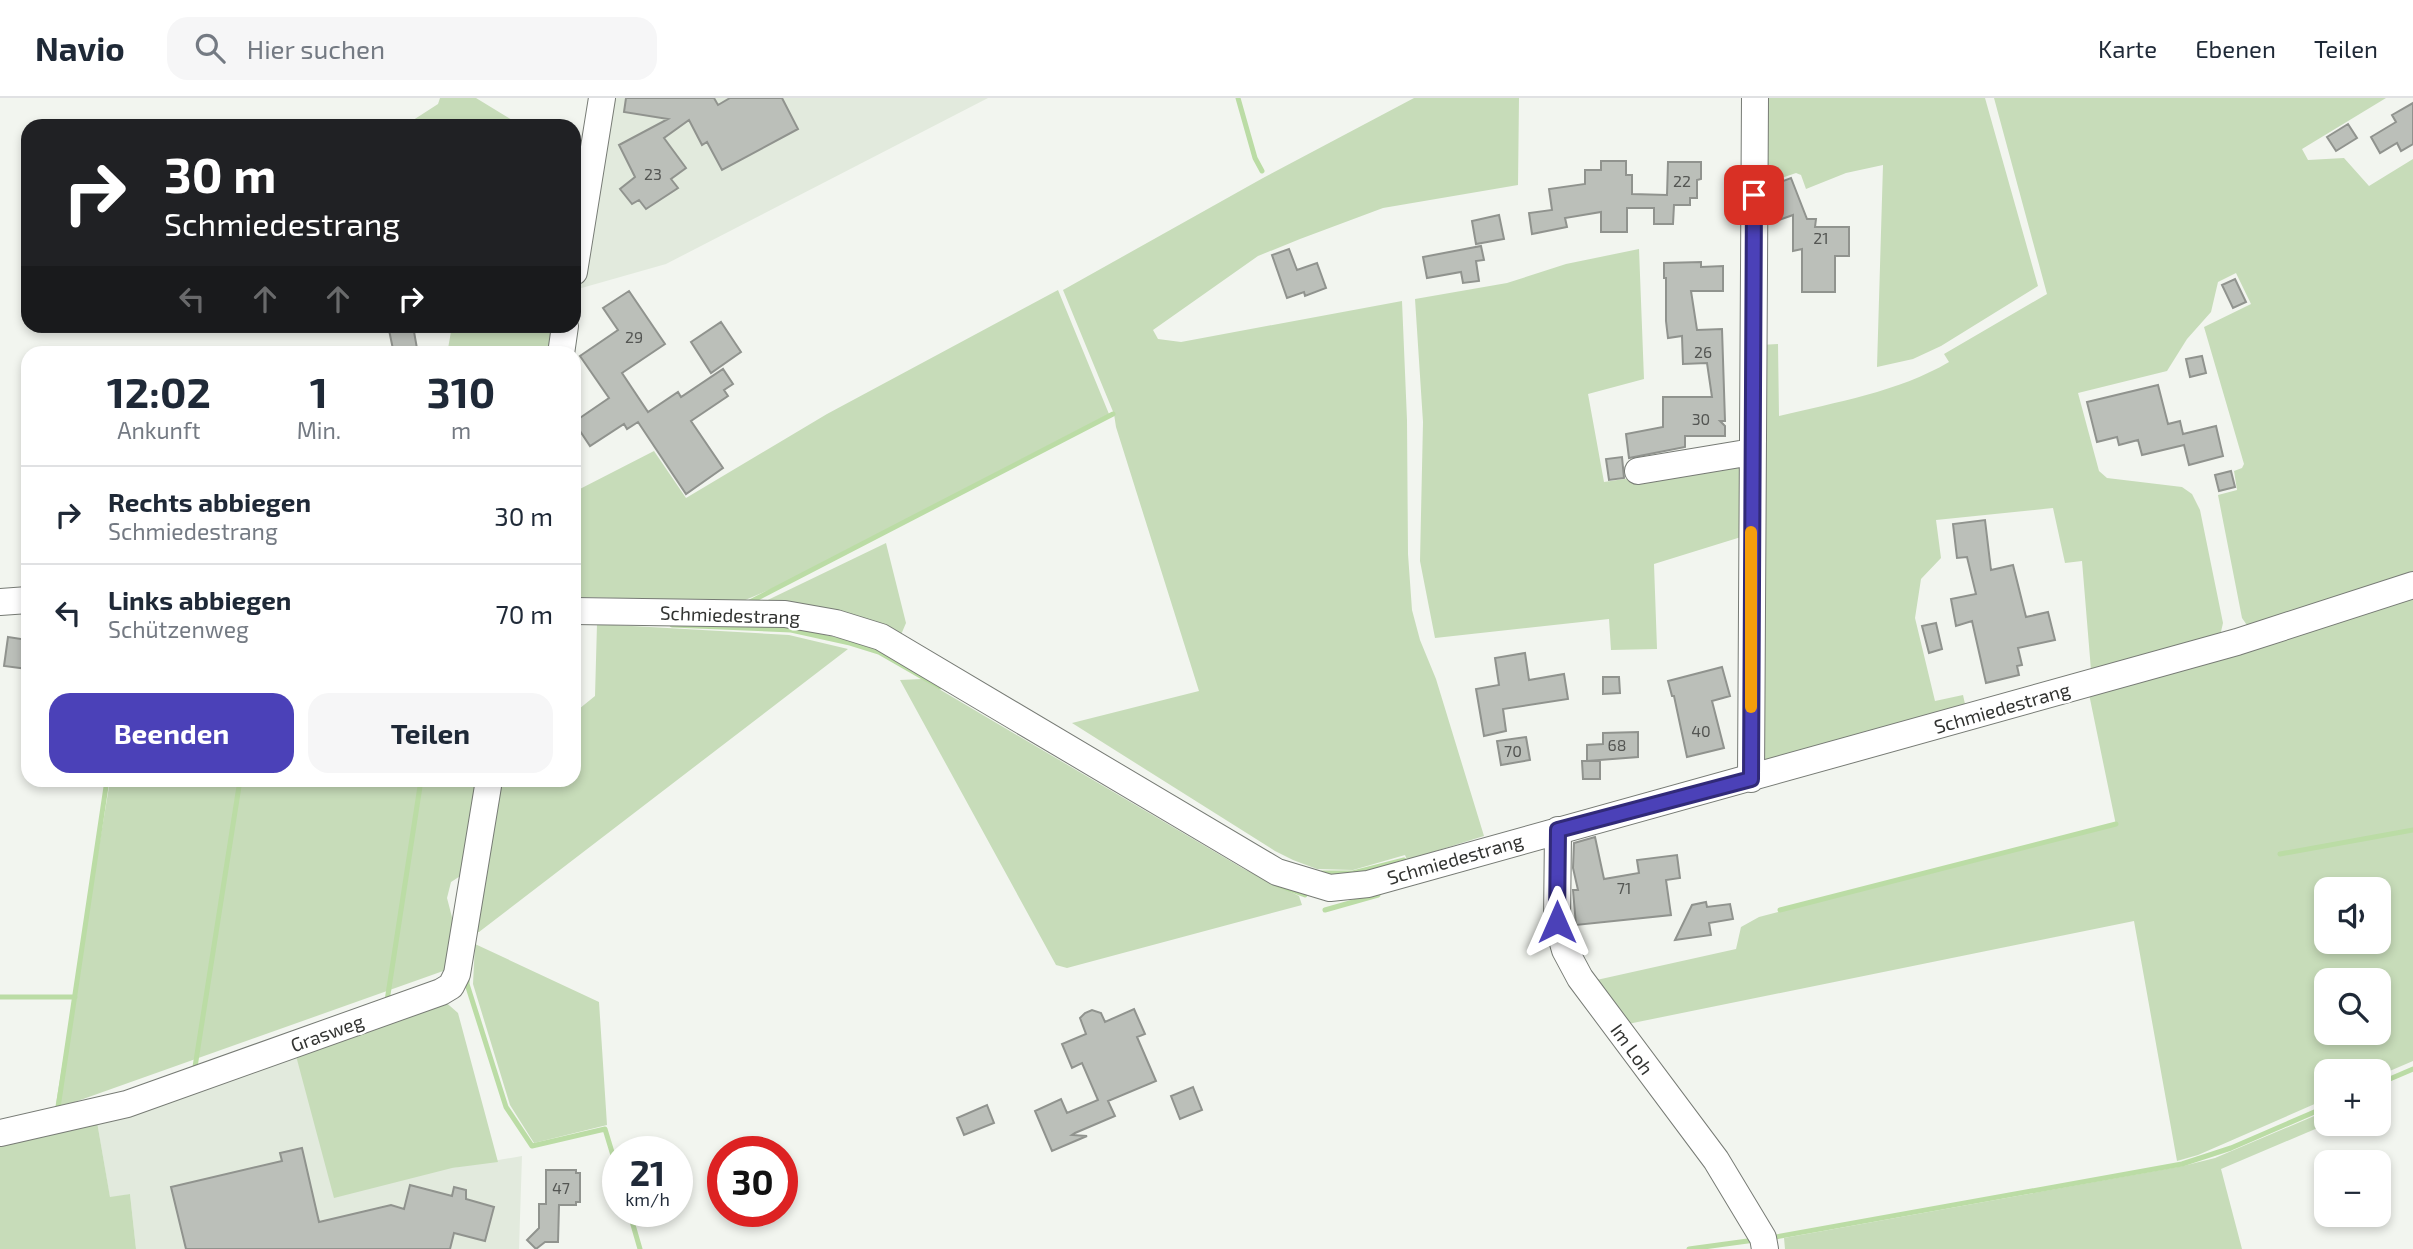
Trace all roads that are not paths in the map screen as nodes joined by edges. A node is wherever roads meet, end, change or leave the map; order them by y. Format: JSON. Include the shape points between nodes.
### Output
{"nodes":[{"id":1,"x":602,"y":98,"type":"edge"},
{"id":2,"x":1755,"y":98,"type":"edge"},
{"id":3,"x":581,"y":228,"type":"edge"},
{"id":4,"x":1752,"y":452,"type":"junction"},
{"id":5,"x":1638,"y":471,"type":"dead end"},
{"id":6,"x":2413,"y":585,"type":"edge"},
{"id":7,"x":21,"y":600,"type":"edge"},
{"id":8,"x":0,"y":602,"type":"edge"},
{"id":9,"x":581,"y":611,"type":"edge"},
{"id":10,"x":1751,"y":779,"type":"junction"},
{"id":11,"x":488,"y":787,"type":"edge"},
{"id":12,"x":1558,"y":830,"type":"junction"},
{"id":13,"x":0,"y":1133,"type":"edge"},
{"id":14,"x":1765,"y":1249,"type":"edge"}],
"edges":[{"from":1,"to":3,"type":"street"},
{"from":2,"to":4,"type":"street"},
{"from":4,"to":5,"type":"street"},
{"from":4,"to":10,"type":"street"},
{"from":6,"to":10,"type":"street","name":"Schmiedestrang","via":[[2237,642]]},
{"from":7,"to":8,"type":"street"},
{"from":9,"to":12,"type":"street","name":"Schmiedestrang","via":[[785,614],[881,637],[1277,872],[1330,887],[1368,884]]},
{"from":10,"to":12,"type":"street","name":"Schmiedestrang"},
{"from":11,"to":13,"type":"street","name":"Grasweg","via":[[457,974],[451,986],[127,1104]]},
{"from":12,"to":14,"type":"street","name":"Im Loh","via":[[1557,922],[1565,950],[1580,978],[1716,1160],[1763,1238]]}]}
